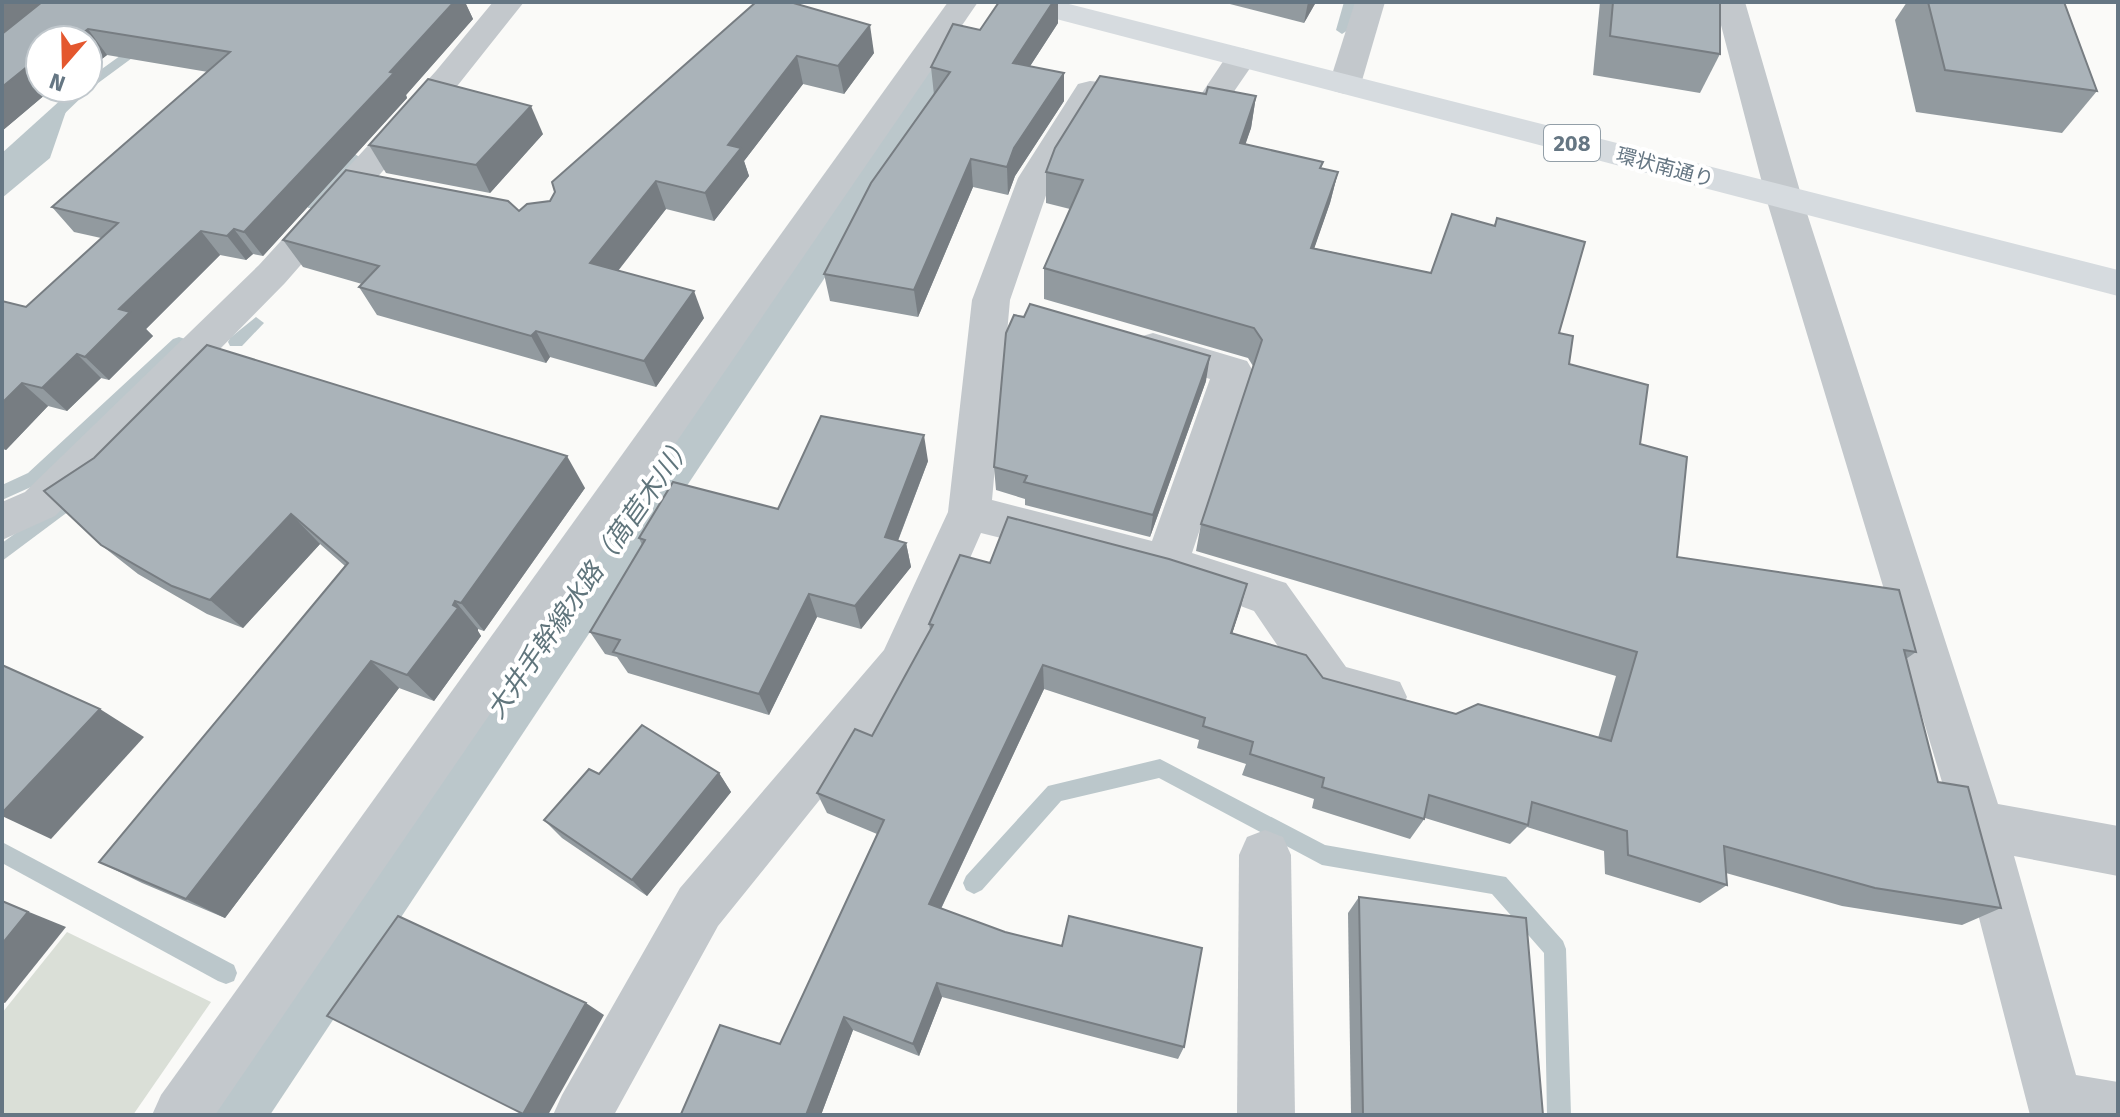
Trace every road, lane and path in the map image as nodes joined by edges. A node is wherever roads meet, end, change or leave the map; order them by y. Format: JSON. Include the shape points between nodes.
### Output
{"nodes":[{"id":1,"x":509,"y":2,"type":"edge"},
{"id":2,"x":963,"y":2,"type":"edge"},
{"id":3,"x":1025,"y":2,"type":"edge"},
{"id":4,"x":1370,"y":2,"type":"edge"},
{"id":5,"x":1730,"y":2,"type":"edge"},
{"id":6,"x":1241,"y":58,"type":"junction"},
{"id":7,"x":1345,"y":84,"type":"junction"},
{"id":8,"x":354,"y":182,"type":"junction"},
{"id":9,"x":399,"y":191,"type":"edge"},
{"id":10,"x":1784,"y":198,"type":"junction"},
{"id":11,"x":2118,"y":283,"type":"edge"},
{"id":12,"x":1112,"y":335,"type":"edge"},
{"id":13,"x":969,"y":512,"type":"junction"},
{"id":14,"x":2,"y":522,"type":"edge"},
{"id":15,"x":1166,"y":563,"type":"junction"},
{"id":16,"x":1428,"y":708,"type":"edge"},
{"id":17,"x":1980,"y":825,"type":"junction"},
{"id":18,"x":2118,"y":851,"type":"edge"},
{"id":19,"x":1265,"y":855,"type":"dead end"},
{"id":20,"x":2057,"y":1108,"type":"edge"},
{"id":21,"x":2118,"y":1111,"type":"edge"},
{"id":22,"x":181,"y":1115,"type":"edge"},
{"id":23,"x":582,"y":1115,"type":"edge"},
{"id":24,"x":1266,"y":1115,"type":"edge"}],
"edges":[{"from":1,"to":8,"type":"street"},
{"from":2,"to":22,"type":"street"},
{"from":3,"to":6,"type":"highway","name":"環状南通り","number":"208"},
{"from":4,"to":7,"type":"street"},
{"from":5,"to":10,"type":"street"},
{"from":6,"to":7,"type":"highway","name":"環状南通り","number":"208"},
{"from":6,"to":13,"type":"street","via":[[1215,105],[1090,91],[1035,178]]},
{"from":7,"to":10,"type":"highway","name":"環状南通り","number":"208"},
{"from":8,"to":9,"type":"street"},
{"from":8,"to":14,"type":"street","via":[[272,274],[40,504]]},
{"from":10,"to":11,"type":"highway","name":"環状南通り","number":"208"},
{"from":10,"to":17,"type":"street"},
{"from":12,"to":15,"type":"street","via":[[1233,371]]},
{"from":13,"to":15,"type":"street"},
{"from":13,"to":23,"type":"street","via":[[901,664],[699,907]]},
{"from":15,"to":16,"type":"street","via":[[1270,597],[1331,684]]},
{"from":17,"to":18,"type":"street"},
{"from":17,"to":20,"type":"street"},
{"from":19,"to":24,"type":"street"},
{"from":20,"to":21,"type":"street"}]}
